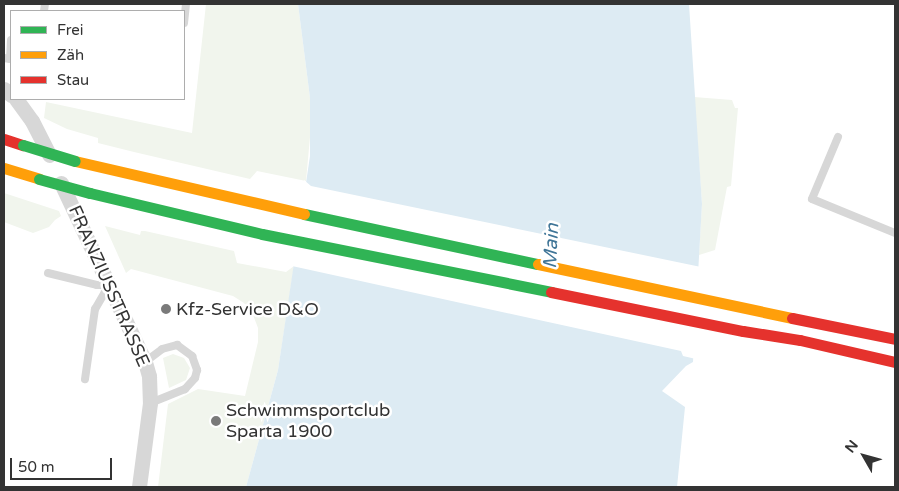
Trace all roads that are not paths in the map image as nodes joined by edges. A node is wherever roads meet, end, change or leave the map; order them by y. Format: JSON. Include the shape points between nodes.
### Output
{"nodes":[{"id":1,"x":17,"y":100,"type":"edge"},
{"id":2,"x":838,"y":137,"type":"dead end"},
{"id":3,"x":4,"y":139,"type":"edge"},
{"id":4,"x":4,"y":168,"type":"edge"},
{"id":5,"x":895,"y":233,"type":"edge"},
{"id":6,"x":48,"y":273,"type":"dead end"},
{"id":7,"x":109,"y":285,"type":"junction"},
{"id":8,"x":865,"y":333,"type":"junction"},
{"id":9,"x":895,"y":336,"type":"edge"},
{"id":10,"x":800,"y":340,"type":"junction"},
{"id":11,"x":895,"y":340,"type":"edge"},
{"id":12,"x":145,"y":362,"type":"junction"},
{"id":13,"x":895,"y":362,"type":"edge"},
{"id":14,"x":863,"y":367,"type":"dead end"},
{"id":15,"x":85,"y":379,"type":"dead end"},
{"id":16,"x":150,"y":403,"type":"junction"},
{"id":17,"x":139,"y":487,"type":"edge"}],
"edges":[{"from":1,"to":7,"type":"street","name":"FRANZIUSSTRASSE","via":[[32,121]]},
{"from":2,"to":5,"type":"lane","via":[[812,199]]},
{"from":3,"to":8,"type":"highway","bridge":true,"via":[[75,161],[269,206]]},
{"from":4,"to":10,"type":"highway","bridge":true,"via":[[90,193],[262,234]]},
{"from":6,"to":7,"type":"lane"},
{"from":7,"to":12,"type":"street","name":"FRANZIUSSTRASSE"},
{"from":7,"to":15,"type":"lane","via":[[95,309]]},
{"from":8,"to":9,"type":"highway"},
{"from":8,"to":11,"type":"highway"},
{"from":10,"to":13,"type":"highway"},
{"from":10,"to":14,"type":"highway"},
{"from":12,"to":16,"type":"street","name":"FRANZIUSSTRASSE"},
{"from":12,"to":16,"type":"lane","via":[[162,349],[177,345],[192,356],[197,370],[195,378],[185,389]]},
{"from":16,"to":17,"type":"street","name":"FRANZIUSSTRASSE"}]}
